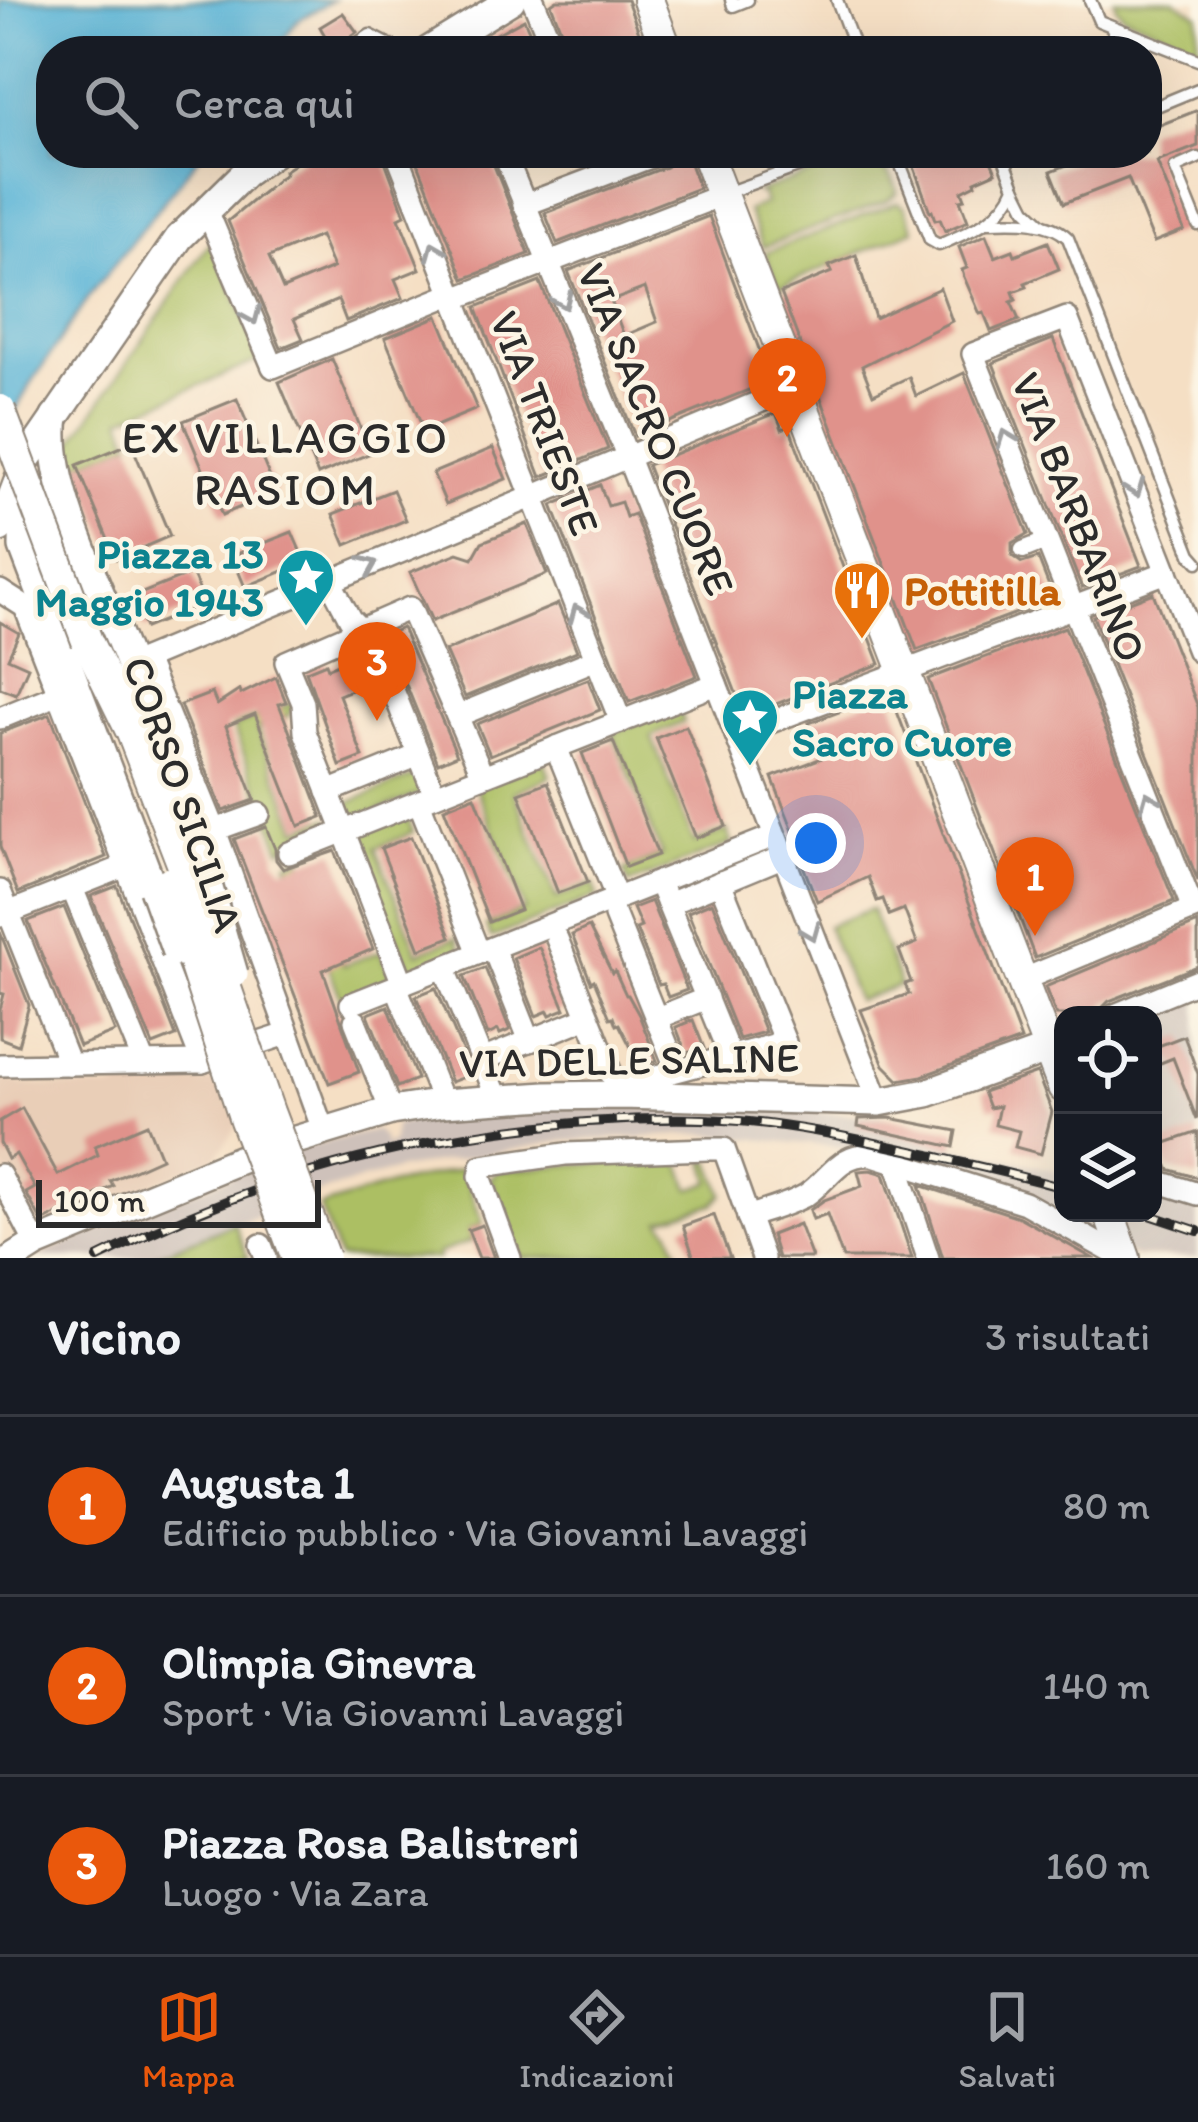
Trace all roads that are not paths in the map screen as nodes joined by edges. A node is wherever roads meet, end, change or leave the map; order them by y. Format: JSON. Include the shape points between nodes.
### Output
{"nodes":[{"id":1,"x":511,"y":0,"type":"edge"},
{"id":2,"x":533,"y":0,"type":"edge"},
{"id":3,"x":648,"y":0,"type":"edge"},
{"id":4,"x":731,"y":0,"type":"edge"},
{"id":5,"x":748,"y":0,"type":"edge"},
{"id":6,"x":837,"y":0,"type":"edge"},
{"id":7,"x":1090,"y":0,"type":"edge"},
{"id":8,"x":470,"y":26,"type":"edge"},
{"id":9,"x":1112,"y":28,"type":"junction"},
{"id":10,"x":548,"y":36,"type":"edge"},
{"id":11,"x":662,"y":36,"type":"edge"},
{"id":12,"x":850,"y":36,"type":"edge"},
{"id":13,"x":1115,"y":36,"type":"edge"},
{"id":14,"x":1143,"y":36,"type":"edge"},
{"id":15,"x":1162,"y":44,"type":"edge"},
{"id":16,"x":1198,"y":60,"type":"edge"},
{"id":17,"x":1198,"y":89,"type":"edge"},
{"id":18,"x":1162,"y":104,"type":"edge"},
{"id":19,"x":1198,"y":158,"type":"edge"},
{"id":20,"x":252,"y":168,"type":"edge"},
{"id":21,"x":403,"y":168,"type":"edge"},
{"id":22,"x":510,"y":168,"type":"edge"},
{"id":23,"x":594,"y":168,"type":"edge"},
{"id":24,"x":712,"y":168,"type":"edge"},
{"id":25,"x":795,"y":168,"type":"edge"},
{"id":26,"x":902,"y":168,"type":"edge"},
{"id":27,"x":1008,"y":168,"type":"edge"},
{"id":28,"x":1015,"y":187,"type":"junction"},
{"id":29,"x":722,"y":195,"type":"junction"},
{"id":30,"x":524,"y":205,"type":"junction"},
{"id":31,"x":206,"y":208,"type":"junction"},
{"id":32,"x":988,"y":222,"type":"junction"},
{"id":33,"x":1198,"y":225,"type":"edge"},
{"id":34,"x":1044,"y":226,"type":"junction"},
{"id":35,"x":547,"y":263,"type":"junction"},
{"id":36,"x":453,"y":296,"type":"junction"},
{"id":37,"x":795,"y":387,"type":"junction"},
{"id":38,"x":0,"y":410,"type":"edge"},
{"id":39,"x":55,"y":417,"type":"junction"},
{"id":40,"x":628,"y":458,"type":"junction"},
{"id":41,"x":532,"y":497,"type":"junction"},
{"id":42,"x":8,"y":523,"type":"edge"},
{"id":43,"x":79,"y":535,"type":"junction"},
{"id":44,"x":1046,"y":542,"type":"junction"},
{"id":45,"x":1022,"y":550,"type":"dead end"},
{"id":46,"x":1198,"y":562,"type":"edge"},
{"id":47,"x":0,"y":570,"type":"edge"},
{"id":48,"x":31,"y":571,"type":"junction"},
{"id":49,"x":1167,"y":572,"type":"junction"},
{"id":50,"x":330,"y":581,"type":"junction"},
{"id":51,"x":0,"y":591,"type":"edge"},
{"id":52,"x":1072,"y":608,"type":"junction"},
{"id":53,"x":367,"y":636,"type":"junction"},
{"id":54,"x":1198,"y":651,"type":"edge"},
{"id":55,"x":596,"y":659,"type":"junction"},
{"id":56,"x":137,"y":662,"type":"junction"},
{"id":57,"x":903,"y":671,"type":"junction"},
{"id":58,"x":716,"y":684,"type":"junction"},
{"id":59,"x":59,"y":694,"type":"junction"},
{"id":60,"x":457,"y":716,"type":"junction"},
{"id":61,"x":0,"y":718,"type":"edge"},
{"id":62,"x":621,"y":722,"type":"junction"},
{"id":63,"x":736,"y":735,"type":"junction"},
{"id":64,"x":556,"y":747,"type":"junction"},
{"id":65,"x":419,"y":755,"type":"junction"},
{"id":66,"x":483,"y":776,"type":"junction"},
{"id":67,"x":328,"y":792,"type":"junction"},
{"id":68,"x":427,"y":798,"type":"junction"},
{"id":69,"x":259,"y":814,"type":"dead end"},
{"id":70,"x":215,"y":830,"type":"junction"},
{"id":71,"x":344,"y":832,"type":"junction"},
{"id":72,"x":778,"y":847,"type":"junction"},
{"id":73,"x":290,"y":853,"type":"dead end"},
{"id":74,"x":126,"y":866,"type":"junction"},
{"id":75,"x":178,"y":879,"type":"junction"},
{"id":76,"x":658,"y":882,"type":"junction"},
{"id":77,"x":720,"y":882,"type":"junction"},
{"id":78,"x":72,"y":888,"type":"junction"},
{"id":79,"x":238,"y":893,"type":"junction"},
{"id":80,"x":668,"y":904,"type":"junction"},
{"id":81,"x":3,"y":906,"type":"edge"},
{"id":82,"x":616,"y":907,"type":"junction"},
{"id":83,"x":1195,"y":908,"type":"edge"},
{"id":84,"x":148,"y":925,"type":"junction"},
{"id":85,"x":251,"y":934,"type":"junction"},
{"id":86,"x":557,"y":939,"type":"dead end"},
{"id":87,"x":486,"y":951,"type":"junction"},
{"id":88,"x":164,"y":964,"type":"junction"},
{"id":89,"x":444,"y":967,"type":"junction"},
{"id":90,"x":267,"y":980,"type":"junction"},
{"id":91,"x":1022,"y":980,"type":"junction"},
{"id":92,"x":1198,"y":981,"type":"edge"},
{"id":93,"x":399,"y":985,"type":"junction"},
{"id":94,"x":707,"y":998,"type":"junction"},
{"id":95,"x":1137,"y":1006,"type":"edge"},
{"id":96,"x":182,"y":1010,"type":"junction"},
{"id":97,"x":589,"y":1017,"type":"junction"},
{"id":98,"x":657,"y":1018,"type":"junction"},
{"id":99,"x":526,"y":1032,"type":"junction"},
{"id":100,"x":286,"y":1034,"type":"junction"},
{"id":101,"x":1053,"y":1043,"type":"edge"},
{"id":102,"x":730,"y":1056,"type":"junction"},
{"id":103,"x":482,"y":1060,"type":"junction"},
{"id":104,"x":202,"y":1062,"type":"junction"},
{"id":105,"x":144,"y":1063,"type":"junction"},
{"id":106,"x":69,"y":1064,"type":"junction"},
{"id":107,"x":0,"y":1065,"type":"edge"},
{"id":108,"x":677,"y":1070,"type":"junction"},
{"id":109,"x":618,"y":1091,"type":"junction"},
{"id":110,"x":498,"y":1100,"type":"junction"},
{"id":111,"x":878,"y":1102,"type":"junction"},
{"id":112,"x":443,"y":1103,"type":"junction"},
{"id":113,"x":392,"y":1111,"type":"junction"},
{"id":114,"x":257,"y":1116,"type":"junction"},
{"id":115,"x":323,"y":1130,"type":"junction"},
{"id":116,"x":896,"y":1162,"type":"junction"},
{"id":117,"x":0,"y":1175,"type":"edge"},
{"id":118,"x":1162,"y":1183,"type":"edge"},
{"id":119,"x":1198,"y":1194,"type":"edge"},
{"id":120,"x":748,"y":1217,"type":"junction"},
{"id":121,"x":1112,"y":1222,"type":"edge"},
{"id":122,"x":25,"y":1251,"type":"edge"},
{"id":123,"x":297,"y":1258,"type":"edge"},
{"id":124,"x":324,"y":1258,"type":"edge"},
{"id":125,"x":510,"y":1258,"type":"edge"},
{"id":126,"x":763,"y":1258,"type":"edge"},
{"id":127,"x":928,"y":1258,"type":"edge"},
{"id":128,"x":1124,"y":1258,"type":"edge"}],
"edges":[{"from":1,"to":8,"type":"street"},
{"from":2,"to":10,"type":"street"},
{"from":3,"to":11,"type":"main road"},
{"from":4,"to":5,"type":"lane"},
{"from":6,"to":12,"type":"lane"},
{"from":7,"to":9,"type":"lane"},
{"from":9,"to":13,"type":"lane"},
{"from":9,"to":14,"type":"lane"},
{"from":15,"to":16,"type":"lane"},
{"from":17,"to":18,"type":"lane"},
{"from":19,"to":33,"type":"lane","via":[[1175,168]]},
{"from":20,"to":31,"type":"street"},
{"from":36,"to":21,"type":"street","name":"VIA TRIESTE","one_way":true},
{"from":22,"to":30,"type":"street","name":"VIA SACRO CUORE"},
{"from":23,"to":30,"type":"street"},
{"from":24,"to":29,"type":"main road"},
{"from":25,"to":29,"type":"lane"},
{"from":26,"to":32,"type":"lane","via":[[930,240],[939,245]]},
{"from":27,"to":28,"type":"lane"},
{"from":28,"to":32,"type":"lane"},
{"from":28,"to":34,"type":"lane"},
{"from":29,"to":35,"type":"street"},
{"from":29,"to":37,"type":"main road"},
{"from":30,"to":35,"type":"street","name":"VIA SACRO CUORE"},
{"from":31,"to":36,"type":"street","one_way":true,"via":[[274,367]]},
{"from":31,"to":39,"type":"street"},
{"from":32,"to":34,"type":"lane"},
{"from":34,"to":46,"type":"lane","via":[[1068,238]]},
{"from":35,"to":36,"type":"street"},
{"from":35,"to":40,"type":"street","name":"VIA SACRO CUORE","one_way":true},
{"from":36,"to":41,"type":"street","name":"VIA TRIESTE"},
{"from":37,"to":40,"type":"street"},
{"from":37,"to":57,"type":"main road"},
{"from":38,"to":75,"type":"main road","name":"CORSO SICILIA","bridge":true,"via":[[87,641],[114,739]]},
{"from":39,"to":42,"type":"street","via":[[26,460]]},
{"from":39,"to":43,"type":"street","via":[[54,456]]},
{"from":40,"to":41,"type":"street"},
{"from":40,"to":58,"type":"street","name":"VIA SACRO CUORE"},
{"from":50,"to":41,"type":"street","one_way":true},
{"from":55,"to":41,"type":"street","name":"VIA TRIESTE","one_way":true},
{"from":42,"to":43,"type":"street","via":[[58,515]]},
{"from":42,"to":48,"type":"street"},
{"from":43,"to":48,"type":"street","via":[[80,555],[64,572]]},
{"from":43,"to":56,"type":"street"},
{"from":44,"to":45,"type":"street"},
{"from":44,"to":49,"type":"street","name":"VIA BARBARINO","one_way":true,"via":[[973,354],[1067,317]]},
{"from":44,"to":52,"type":"street","name":"VIA BARBARINO"},
{"from":47,"to":48,"type":"street"},
{"from":48,"to":75,"type":"street"},
{"from":49,"to":52,"type":"street"},
{"from":49,"to":54,"type":"street"},
{"from":50,"to":53,"type":"street"},
{"from":50,"to":56,"type":"street"},
{"from":51,"to":59,"type":"street","name":"CORSO SICILIA","via":[[25,607]]},
{"from":52,"to":57,"type":"street"},
{"from":83,"to":52,"type":"street","name":"VIA BARBARINO","one_way":true},
{"from":53,"to":60,"type":"street","via":[[410,608]]},
{"from":53,"to":65,"type":"street"},
{"from":53,"to":67,"type":"street","via":[[286,662]]},
{"from":55,"to":60,"type":"street"},
{"from":55,"to":62,"type":"street","name":"VIA TRIESTE"},
{"from":56,"to":70,"type":"street","name":"CORSO SICILIA"},
{"from":56,"to":75,"type":"street"},
{"from":57,"to":63,"type":"street"},
{"from":57,"to":91,"type":"main road"},
{"from":58,"to":62,"type":"street"},
{"from":58,"to":63,"type":"street","name":"VIA SACRO CUORE"},
{"from":59,"to":61,"type":"street"},
{"from":59,"to":74,"type":"street","name":"CORSO SICILIA"},
{"from":60,"to":66,"type":"street"},
{"from":62,"to":64,"type":"street"},
{"from":63,"to":72,"type":"street","name":"VIA SACRO CUORE"},
{"from":64,"to":66,"type":"street"},
{"from":64,"to":82,"type":"street"},
{"from":65,"to":67,"type":"street"},
{"from":65,"to":68,"type":"street"},
{"from":66,"to":68,"type":"street"},
{"from":67,"to":71,"type":"street"},
{"from":68,"to":71,"type":"street"},
{"from":68,"to":87,"type":"street"},
{"from":69,"to":70,"type":"street"},
{"from":70,"to":79,"type":"street","name":"CORSO SICILIA"},
{"from":71,"to":73,"type":"street"},
{"from":71,"to":93,"type":"street"},
{"from":72,"to":76,"type":"street"},
{"from":72,"to":77,"type":"street"},
{"from":72,"to":111,"type":"street","one_way":true},
{"from":74,"to":78,"type":"street"},
{"from":74,"to":84,"type":"street","name":"CORSO SICILIA"},
{"from":75,"to":114,"type":"main road","name":"CORSO SICILIA","bridge":true},
{"from":76,"to":80,"type":"street"},
{"from":76,"to":82,"type":"street"},
{"from":77,"to":80,"type":"street"},
{"from":77,"to":102,"type":"street","via":[[785,1042]]},
{"from":78,"to":81,"type":"street"},
{"from":78,"to":105,"type":"street"},
{"from":79,"to":84,"type":"street"},
{"from":79,"to":85,"type":"street","name":"CORSO SICILIA"},
{"from":80,"to":94,"type":"street"},
{"from":81,"to":106,"type":"street"},
{"from":82,"to":87,"type":"street"},
{"from":82,"to":98,"type":"street"},
{"from":83,"to":91,"type":"street"},
{"from":84,"to":88,"type":"street","name":"CORSO SICILIA"},
{"from":85,"to":88,"type":"street"},
{"from":85,"to":90,"type":"street","name":"CORSO SICILIA"},
{"from":86,"to":97,"type":"street"},
{"from":87,"to":89,"type":"street"},
{"from":87,"to":99,"type":"street"},
{"from":88,"to":96,"type":"street","name":"CORSO SICILIA"},
{"from":89,"to":93,"type":"street"},
{"from":89,"to":103,"type":"street"},
{"from":90,"to":96,"type":"street"},
{"from":90,"to":100,"type":"street","name":"CORSO SICILIA"},
{"from":91,"to":101,"type":"main road"},
{"from":92,"to":95,"type":"street"},
{"from":93,"to":112,"type":"street"},
{"from":93,"to":113,"type":"street","via":[[353,1012]]},
{"from":94,"to":98,"type":"street"},
{"from":94,"to":102,"type":"street"},
{"from":96,"to":104,"type":"street","name":"CORSO SICILIA"},
{"from":97,"to":99,"type":"street"},
{"from":97,"to":109,"type":"street"},
{"from":98,"to":108,"type":"street"},
{"from":99,"to":103,"type":"street"},
{"from":100,"to":104,"type":"street"},
{"from":100,"to":115,"type":"street","name":"CORSO SICILIA"},
{"from":101,"to":111,"type":"street","name":"VIA DELLE SALINE","via":[[927,1093]]},
{"from":102,"to":108,"type":"street"},
{"from":103,"to":110,"type":"street"},
{"from":104,"to":105,"type":"street"},
{"from":105,"to":106,"type":"street"},
{"from":106,"to":107,"type":"street"},
{"from":108,"to":109,"type":"street"},
{"from":109,"to":110,"type":"street","name":"VIA DELLE SALINE"},
{"from":109,"to":111,"type":"street","name":"VIA DELLE SALINE"},
{"from":110,"to":112,"type":"street","name":"VIA DELLE SALINE"},
{"from":112,"to":113,"type":"street","name":"VIA DELLE SALINE"},
{"from":113,"to":115,"type":"street","name":"VIA DELLE SALINE"},
{"from":114,"to":123,"type":"main road","name":"CORSO SICILIA","bridge":true},
{"from":114,"to":124,"type":"main road","name":"CORSO SICILIA","bridge":true},
{"from":115,"to":122,"type":"street","name":"VIA DELLE SALINE"},
{"from":116,"to":120,"type":"street","via":[[856,1154],[801,1198]]},
{"from":116,"to":127,"type":"street"},
{"from":116,"to":128,"type":"street","via":[[1025,1203]]},
{"from":117,"to":122,"type":"street"},
{"from":118,"to":119,"type":"street"},
{"from":120,"to":125,"type":"street","via":[[724,1149],[565,1154],[482,1166]]},
{"from":120,"to":126,"type":"street"},
{"from":121,"to":128,"type":"main road"}]}
